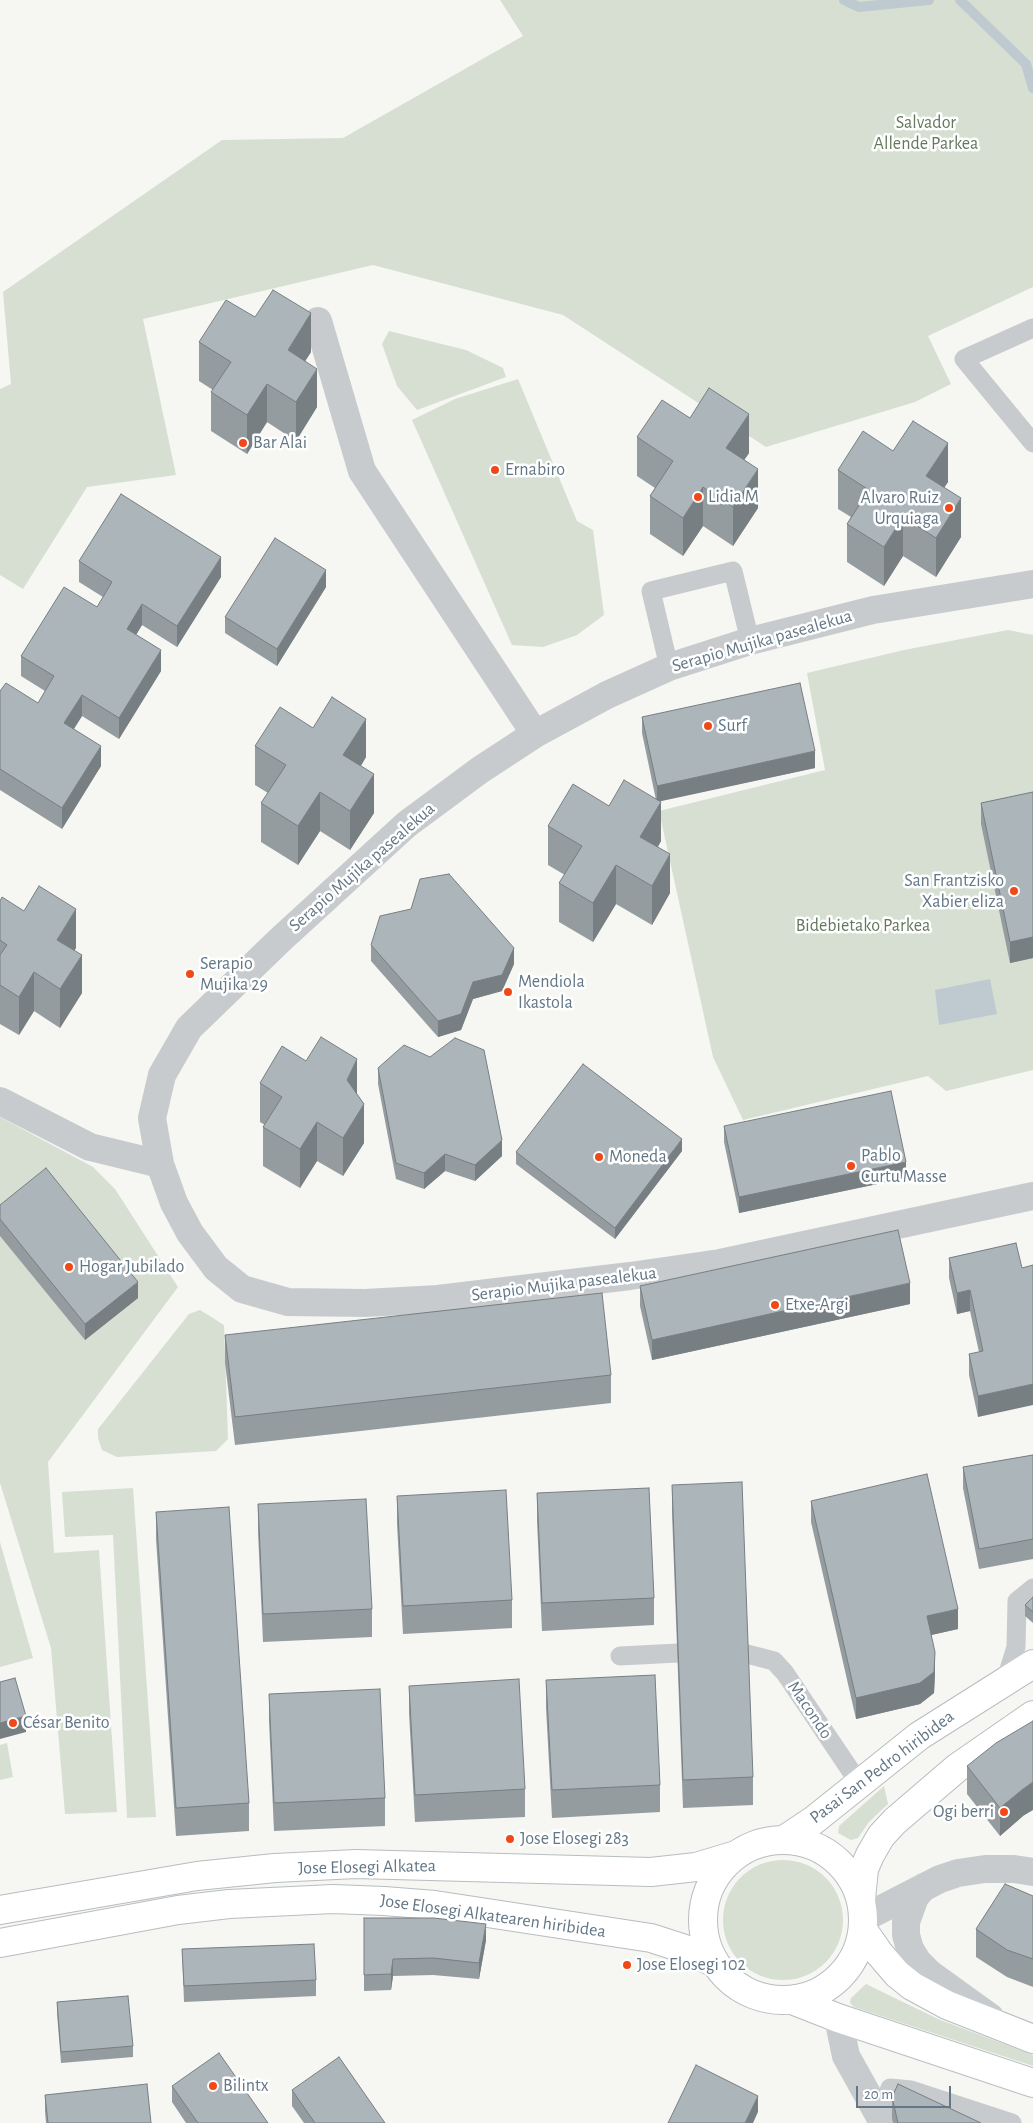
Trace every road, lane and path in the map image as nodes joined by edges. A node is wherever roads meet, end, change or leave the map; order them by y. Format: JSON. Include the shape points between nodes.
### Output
{"nodes":[{"id":1,"x":318,"y":320,"type":"dead end"},
{"id":2,"x":1033,"y":328,"type":"edge"},
{"id":3,"x":1033,"y":443,"type":"edge"},
{"id":4,"x":1033,"y":584,"type":"edge"},
{"id":5,"x":750,"y":641,"type":"junction"},
{"id":6,"x":669,"y":667,"type":"junction"},
{"id":7,"x":536,"y":734,"type":"junction"},
{"id":8,"x":0,"y":1101,"type":"edge"},
{"id":9,"x":160,"y":1164,"type":"junction"},
{"id":10,"x":1033,"y":1196,"type":"edge"},
{"id":11,"x":1033,"y":1588,"type":"edge"},
{"id":12,"x":678,"y":1653,"type":"edge"},
{"id":13,"x":747,"y":1654,"type":"edge"},
{"id":14,"x":620,"y":1656,"type":"dead end"},
{"id":15,"x":1033,"y":1664,"type":"edge"},
{"id":16,"x":1006,"y":1680,"type":"junction"},
{"id":17,"x":1033,"y":1716,"type":"edge"},
{"id":18,"x":859,"y":1783,"type":"junction"},
{"id":19,"x":784,"y":1840,"type":"junction"},
{"id":20,"x":736,"y":1855,"type":"junction"},
{"id":21,"x":1033,"y":1872,"type":"edge"},
{"id":22,"x":924,"y":1887,"type":"junction"},
{"id":23,"x":0,"y":1910,"type":"edge"},
{"id":24,"x":862,"y":1915,"type":"junction"},
{"id":25,"x":0,"y":1943,"type":"edge"},
{"id":26,"x":715,"y":1963,"type":"junction"},
{"id":27,"x":792,"y":2000,"type":"junction"},
{"id":28,"x":838,"y":2018,"type":"junction"},
{"id":29,"x":1006,"y":2028,"type":"junction"},
{"id":30,"x":1033,"y":2038,"type":"edge"},
{"id":31,"x":1033,"y":2083,"type":"edge"},
{"id":32,"x":880,"y":2120,"type":"edge"},
{"id":33,"x":1012,"y":2123,"type":"edge"}],
"edges":[{"from":1,"to":7,"type":"street","via":[[362,471]]},
{"from":2,"to":3,"type":"lane","via":[[964,359]]},
{"from":4,"to":5,"type":"street","name":"Serapio Mujika pasealekua","via":[[873,610]]},
{"from":5,"to":6,"type":"street","name":"Serapio Mujika pasealekua"},
{"from":5,"to":6,"type":"lane","via":[[733,571],[651,591]]},
{"from":6,"to":7,"type":"street","name":"Serapio Mujika pasealekua","via":[[607,694]]},
{"from":7,"to":9,"type":"street","name":"Serapio Mujika pasealekua","via":[[480,770],[407,824],[189,1028],[162,1075],[152,1118]]},
{"from":8,"to":9,"type":"street","via":[[90,1147]]},
{"from":9,"to":10,"type":"street","name":"Serapio Mujika pasealekua","via":[[186,1226],[216,1268],[242,1289],[288,1302],[365,1304],[438,1299],[630,1276],[720,1263]]},
{"from":11,"to":16,"type":"lane","via":[[1017,1601],[1016,1647]]},
{"from":12,"to":14,"type":"lane"},
{"from":13,"to":18,"type":"lane","name":"Macondo","via":[[774,1661],[785,1673]]},
{"from":15,"to":16,"type":"main road","name":"Pasai San Pedro hiribidea"},
{"from":16,"to":18,"type":"main road","name":"Pasai San Pedro hiribidea","via":[[919,1736]]},
{"from":17,"to":24,"type":"main road","via":[[958,1767],[895,1820],[881,1836],[864,1869]]},
{"from":18,"to":19,"type":"main road","name":"Pasai San Pedro hiribidea"},
{"from":19,"to":20,"type":"main road","via":[[750,1847]]},
{"from":19,"to":24,"type":"main road","via":[[804,1842],[835,1859],[853,1880]]},
{"from":20,"to":23,"type":"main road","name":"Jose Elosegi Alkatea","via":[[696,1866],[651,1872],[356,1864],[275,1868],[197,1876]]},
{"from":20,"to":26,"type":"main road","via":[[710,1886],[704,1905],[702,1925],[706,1945]]},
{"from":21,"to":22,"type":"street","via":[[985,1869],[958,1873]]},
{"from":22,"to":24,"type":"street"},
{"from":22,"to":29,"type":"street","via":[[915,1897],[906,1922],[910,1949],[928,1973]]},
{"from":24,"to":27,"type":"main road","via":[[858,1951],[842,1974],[832,1985],[813,1995]]},
{"from":24,"to":29,"type":"main road","via":[[878,1953],[912,1986],[947,2005]]},
{"from":25,"to":26,"type":"main road","name":"Jose Elosegi Alkatearen hiribidea","via":[[178,1910],[238,1903],[384,1900],[642,1937],[674,1945]]},
{"from":26,"to":27,"type":"main road","via":[[726,1977],[756,1996]]},
{"from":27,"to":28,"type":"main road"},
{"from":28,"to":31,"type":"main road"},
{"from":28,"to":32,"type":"street","via":[[846,2056]]},
{"from":29,"to":30,"type":"main road"},
{"from":32,"to":33,"type":"lane","via":[[890,2088],[912,2090]]}]}
